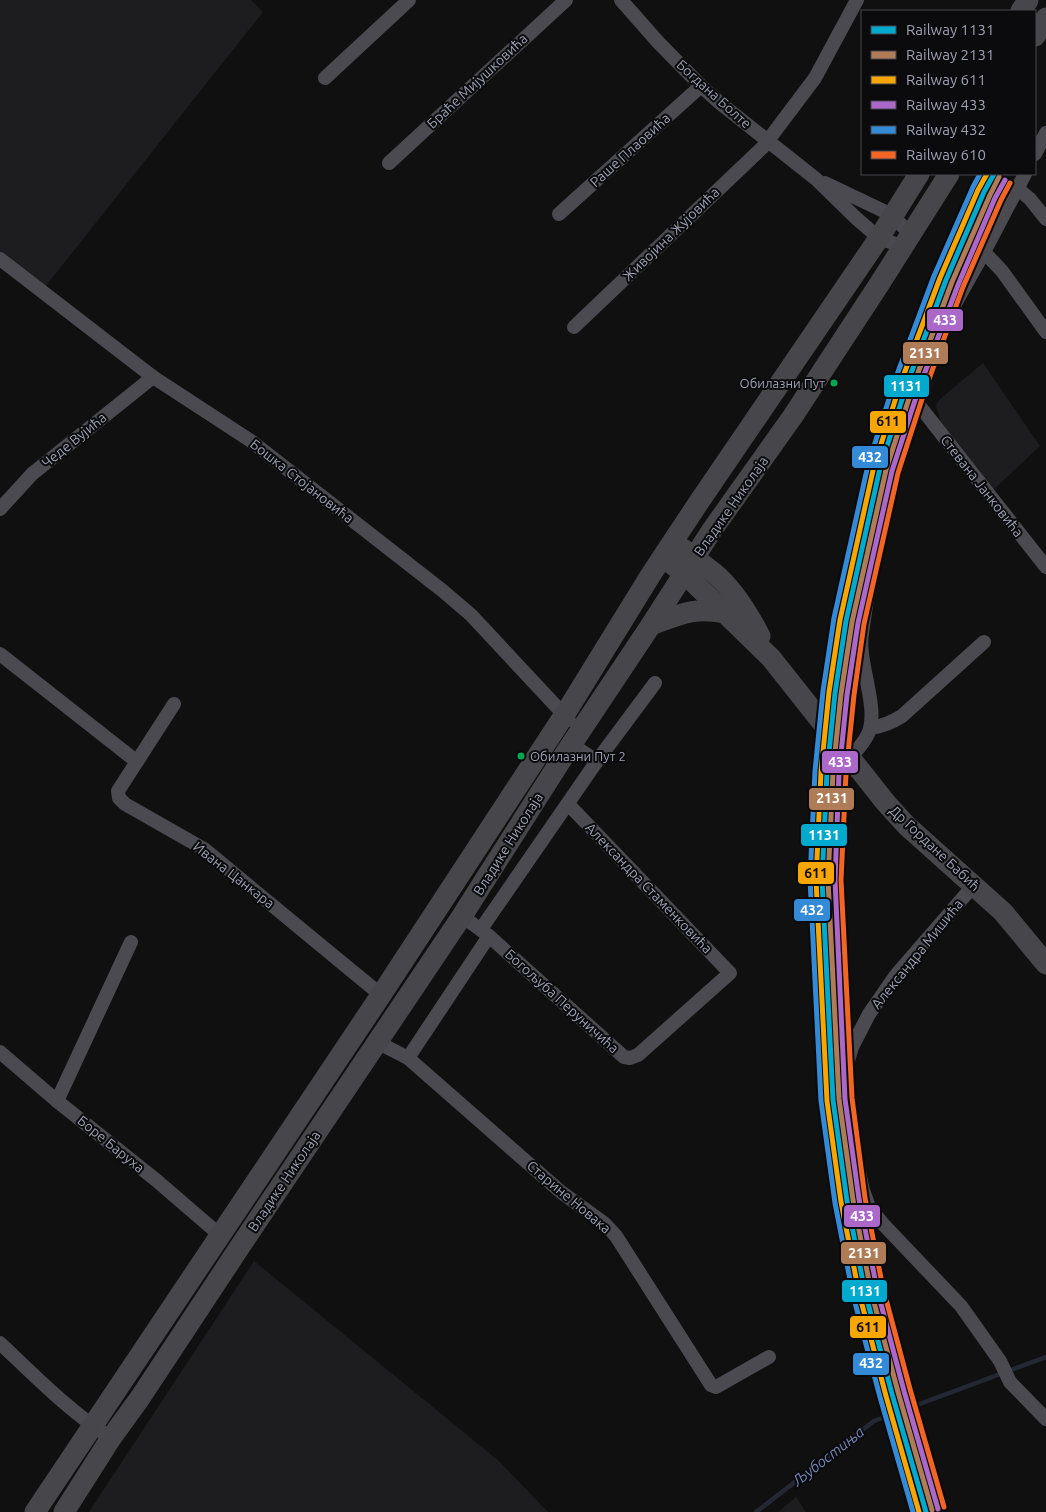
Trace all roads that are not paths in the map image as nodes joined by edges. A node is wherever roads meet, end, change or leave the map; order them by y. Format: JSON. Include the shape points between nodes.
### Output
{"nodes":[{"id":1,"x":409,"y":0,"type":"edge"},
{"id":2,"x":566,"y":0,"type":"edge"},
{"id":3,"x":621,"y":0,"type":"edge"},
{"id":4,"x":857,"y":0,"type":"edge"},
{"id":5,"x":1046,"y":18,"type":"edge"},
{"id":6,"x":1036,"y":34,"type":"edge"},
{"id":7,"x":325,"y":78,"type":"dead end"},
{"id":8,"x":701,"y":86,"type":"junction"},
{"id":9,"x":1046,"y":133,"type":"edge"},
{"id":10,"x":768,"y":140,"type":"junction"},
{"id":11,"x":1036,"y":152,"type":"edge"},
{"id":12,"x":389,"y":162,"type":"dead end"},
{"id":13,"x":918,"y":175,"type":"edge"},
{"id":14,"x":948,"y":175,"type":"edge"},
{"id":15,"x":1024,"y":175,"type":"edge"},
{"id":16,"x":816,"y":179,"type":"junction"},
{"id":17,"x":1017,"y":188,"type":"junction"},
{"id":18,"x":559,"y":214,"type":"dead end"},
{"id":19,"x":892,"y":216,"type":"junction"},
{"id":20,"x":1046,"y":219,"type":"edge"},
{"id":21,"x":879,"y":238,"type":"junction"},
{"id":22,"x":907,"y":241,"type":"junction"},
{"id":23,"x":984,"y":252,"type":"junction"},
{"id":24,"x":0,"y":259,"type":"edge"},
{"id":25,"x":574,"y":327,"type":"dead end"},
{"id":26,"x":1046,"y":332,"type":"edge"},
{"id":27,"x":153,"y":376,"type":"junction"},
{"id":28,"x":918,"y":404,"type":"junction"},
{"id":29,"x":0,"y":509,"type":"edge"},
{"id":30,"x":668,"y":550,"type":"junction"},
{"id":31,"x":689,"y":565,"type":"junction"},
{"id":32,"x":1046,"y":567,"type":"edge"},
{"id":33,"x":725,"y":613,"type":"junction"},
{"id":34,"x":651,"y":625,"type":"junction"},
{"id":35,"x":984,"y":642,"type":"dead end"},
{"id":36,"x":0,"y":654,"type":"edge"},
{"id":37,"x":771,"y":658,"type":"junction"},
{"id":38,"x":655,"y":683,"type":"dead end"},
{"id":39,"x":174,"y":704,"type":"dead end"},
{"id":40,"x":564,"y":714,"type":"junction"},
{"id":41,"x":871,"y":728,"type":"junction"},
{"id":42,"x":576,"y":738,"type":"junction"},
{"id":43,"x":850,"y":758,"type":"junction"},
{"id":44,"x":136,"y":761,"type":"junction"},
{"id":45,"x":597,"y":761,"type":"junction"},
{"id":46,"x":568,"y":804,"type":"junction"},
{"id":47,"x":974,"y":885,"type":"junction"},
{"id":48,"x":462,"y":916,"type":"junction"},
{"id":49,"x":485,"y":932,"type":"junction"},
{"id":50,"x":131,"y":942,"type":"dead end"},
{"id":51,"x":1046,"y":964,"type":"edge"},
{"id":52,"x":730,"y":973,"type":"joint"},
{"id":53,"x":381,"y":995,"type":"junction"},
{"id":54,"x":377,"y":1042,"type":"junction"},
{"id":55,"x":1,"y":1055,"type":"edge"},
{"id":56,"x":408,"y":1058,"type":"junction"},
{"id":57,"x":58,"y":1101,"type":"junction"},
{"id":58,"x":222,"y":1236,"type":"junction"},
{"id":59,"x":0,"y":1343,"type":"edge"},
{"id":60,"x":769,"y":1357,"type":"dead end"},
{"id":61,"x":1046,"y":1419,"type":"edge"},
{"id":62,"x":92,"y":1426,"type":"junction"},
{"id":63,"x":112,"y":1438,"type":"junction"},
{"id":64,"x":35,"y":1512,"type":"edge"},
{"id":65,"x":64,"y":1512,"type":"edge"}],
"edges":[{"from":1,"to":7,"type":"street"},
{"from":2,"to":12,"type":"street","name":"Браће Мијушковића"},
{"from":3,"to":8,"type":"street","name":"Богдана Болте"},
{"from":4,"to":10,"type":"street","name":"Живојина Жујовића","via":[[815,78]]},
{"from":5,"to":6,"type":"main road"},
{"from":8,"to":10,"type":"street","name":"Богдана Болте"},
{"from":8,"to":18,"type":"street","name":"Раше Плаовића"},
{"from":9,"to":11,"type":"street"},
{"from":10,"to":16,"type":"street","name":"Богдана Болте"},
{"from":10,"to":25,"type":"street","name":"Живојина Жујовића"},
{"from":13,"to":19,"type":"main road","name":"Владике Николаја"},
{"from":14,"to":22,"type":"main road","name":"Владике Николаја"},
{"from":15,"to":17,"type":"street"},
{"from":16,"to":19,"type":"street","name":"Богдана Болте"},
{"from":16,"to":21,"type":"street","name":"Богдана Болте"},
{"from":17,"to":20,"type":"street"},
{"from":17,"to":23,"type":"street"},
{"from":19,"to":21,"type":"main road","name":"Владике Николаја"},
{"from":19,"to":22,"type":"street","name":"Богдана Болте"},
{"from":21,"to":22,"type":"street","name":"Богдана Болте"},
{"from":21,"to":30,"type":"main road","name":"Владике Николаја"},
{"from":22,"to":31,"type":"main road","name":"Владике Николаја","via":[[794,416]]},
{"from":23,"to":26,"type":"street","via":[[1002,271]]},
{"from":23,"to":28,"type":"street","via":[[945,325]]},
{"from":24,"to":27,"type":"street","name":"Бошка Стојановића"},
{"from":27,"to":29,"type":"street","name":"Чеде Вујића","via":[[32,474]]},
{"from":27,"to":40,"type":"street","name":"Бошка Стојановића","via":[[252,441],[443,591],[471,615]]},
{"from":28,"to":32,"type":"street","name":"Стевана Јанковића"},
{"from":28,"to":41,"type":"street","via":[[900,455],[882,525],[861,635]]},
{"from":30,"to":31,"type":"main road","name":"Др Гордане Бабић"},
{"from":30,"to":40,"type":"main road","name":"Владике Николаја"},
{"from":31,"to":33,"type":"main road","name":"Др Гордане Бабић"},
{"from":31,"to":34,"type":"main road","name":"Владике Николаја"},
{"from":31,"to":37,"type":"main road","name":"Др Гордане Бабић","via":[[715,574],[726,584],[753,622]]},
{"from":33,"to":34,"type":"main road","via":[[693,611]]},
{"from":33,"to":37,"type":"main road","name":"Др Гордане Бабић"},
{"from":34,"to":42,"type":"main road","name":"Владике Николаја"},
{"from":35,"to":41,"type":"street","via":[[902,716],[891,723]]},
{"from":36,"to":44,"type":"street"},
{"from":37,"to":43,"type":"main road","name":"Др Гордане Бабић"},
{"from":38,"to":45,"type":"street"},
{"from":39,"to":44,"type":"street","name":"Ивана Цанкара"},
{"from":40,"to":42,"type":"street","name":"Бошка Стојановића"},
{"from":40,"to":53,"type":"main road","name":"Владике Николаја"},
{"from":41,"to":43,"type":"street"},
{"from":42,"to":45,"type":"street","name":"Бошка Стојановића"},
{"from":42,"to":48,"type":"main road","name":"Владике Николаја"},
{"from":43,"to":47,"type":"main road","name":"Др Гордане Бабић","via":[[907,826]]},
{"from":44,"to":53,"type":"street","name":"Ивана Цанкара","via":[[118,791],[125,804],[204,849]]},
{"from":45,"to":46,"type":"street"},
{"from":46,"to":49,"type":"street"},
{"from":46,"to":52,"type":"street","name":"Александра Стаменковића"},
{"from":47,"to":51,"type":"main road","name":"Др Гордане Бабић","via":[[1003,912]]},
{"from":47,"to":61,"type":"street","name":"Александра Мишића","via":[[896,976],[869,1014],[852,1047],[847,1078],[856,1159],[869,1207],[961,1306],[1000,1361],[1010,1382]]},
{"from":48,"to":49,"type":"street","name":"Богољуба Перуничића"},
{"from":48,"to":54,"type":"main road","name":"Владике Николаја"},
{"from":49,"to":52,"type":"street","name":"Богољуба Перуничића","via":[[624,1057],[638,1055]]},
{"from":49,"to":56,"type":"street"},
{"from":50,"to":57,"type":"street"},
{"from":53,"to":58,"type":"main road","name":"Владике Николаја"},
{"from":54,"to":56,"type":"street","name":"Старине Новака"},
{"from":54,"to":63,"type":"main road","name":"Владике Николаја"},
{"from":55,"to":57,"type":"street","name":"Боре Баруха"},
{"from":56,"to":60,"type":"street","name":"Старине Новака","via":[[616,1236],[710,1385],[716,1387]]},
{"from":57,"to":58,"type":"street","name":"Боре Баруха"},
{"from":58,"to":62,"type":"main road","name":"Владике Николаја"},
{"from":59,"to":62,"type":"street"},
{"from":62,"to":63,"type":"street"},
{"from":62,"to":64,"type":"main road","name":"Владике Николаја"},
{"from":63,"to":65,"type":"main road","name":"Владике Николаја"}]}
